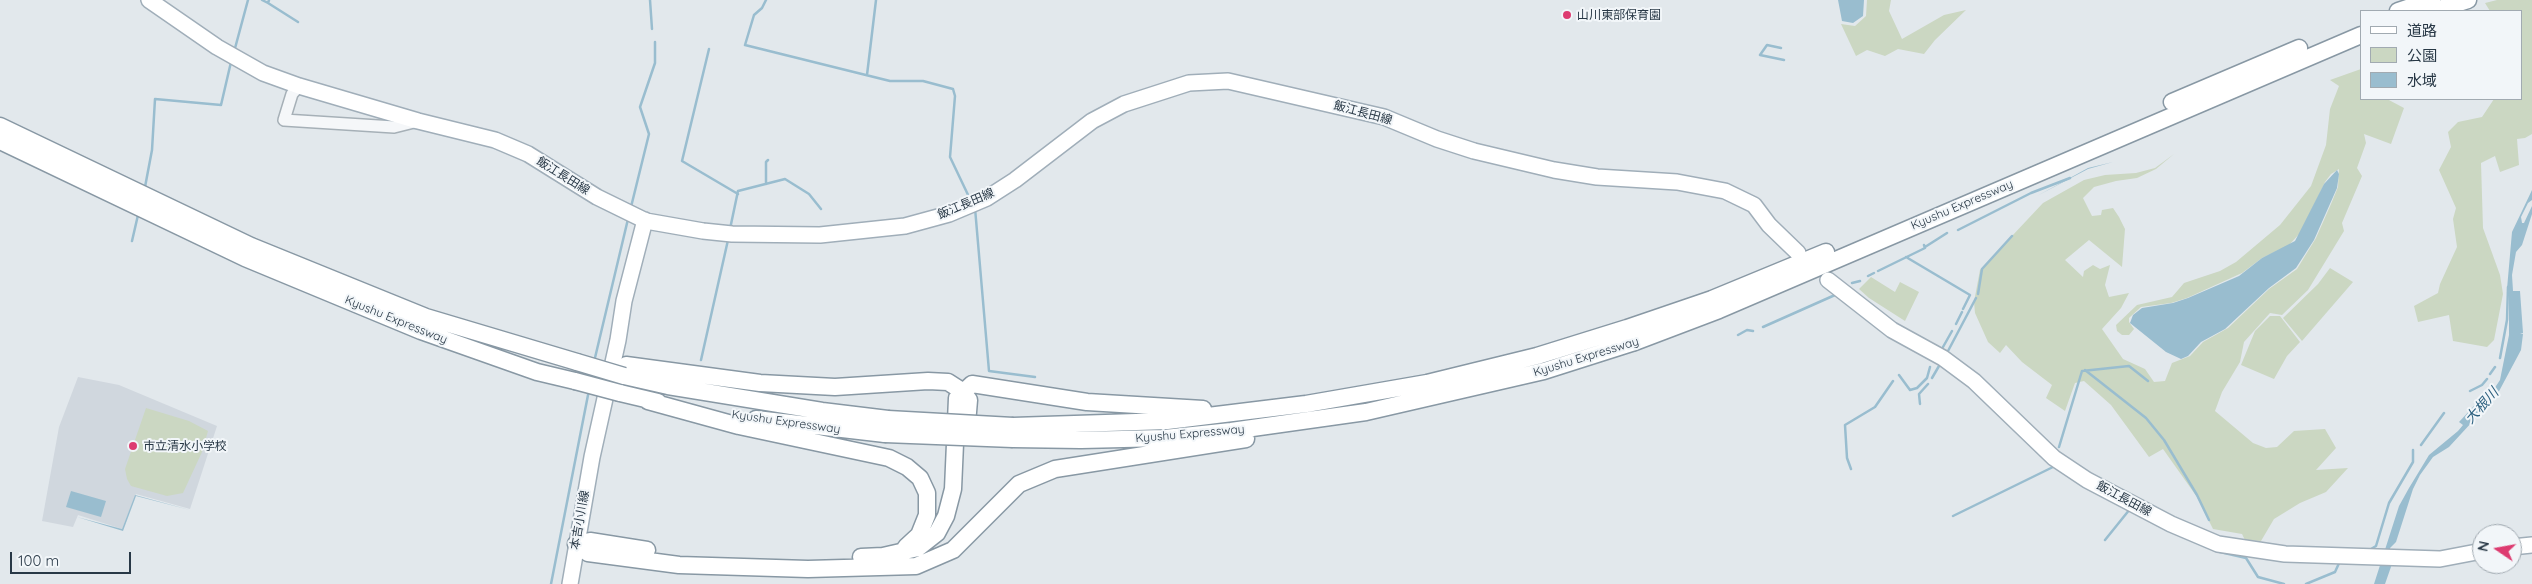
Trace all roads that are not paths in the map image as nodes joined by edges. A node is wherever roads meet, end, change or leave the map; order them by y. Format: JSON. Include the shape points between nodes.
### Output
{"nodes":[{"id":1,"x":150,"y":0,"type":"edge"},
{"id":2,"x":2432,"y":0,"type":"edge"},
{"id":3,"x":2468,"y":0,"type":"edge"},
{"id":4,"x":2401,"y":10,"type":"edge"},
{"id":5,"x":2437,"y":10,"type":"edge"},
{"id":6,"x":2360,"y":24,"type":"edge"},
{"id":7,"x":2360,"y":35,"type":"edge"},
{"id":8,"x":299,"y":86,"type":"junction"},
{"id":9,"x":418,"y":121,"type":"junction"},
{"id":10,"x":0,"y":126,"type":"edge"},
{"id":11,"x":0,"y":142,"type":"edge"},
{"id":12,"x":134,"y":196,"type":"junction"},
{"id":13,"x":177,"y":218,"type":"junction"},
{"id":14,"x":645,"y":220,"type":"junction"},
{"id":15,"x":1798,"y":253,"type":"dead end"},
{"id":16,"x":1828,"y":280,"type":"dead end"},
{"id":17,"x":625,"y":370,"type":"junction"},
{"id":18,"x":963,"y":393,"type":"junction"},
{"id":19,"x":1431,"y":399,"type":"junction"},
{"id":20,"x":648,"y":401,"type":"junction"},
{"id":21,"x":1230,"y":413,"type":"junction"},
{"id":22,"x":887,"y":426,"type":"junction"},
{"id":23,"x":1013,"y":432,"type":"junction"},
{"id":24,"x":576,"y":544,"type":"junction"},
{"id":25,"x":2472,"y":553,"type":"edge"},
{"id":26,"x":883,"y":556,"type":"junction"},
{"id":27,"x":897,"y":567,"type":"junction"},
{"id":28,"x":570,"y":584,"type":"edge"}],
"edges":[{"from":1,"to":8,"type":"main road","name":"飯江長田線","via":[[217,47],[263,72]]},
{"from":2,"to":4,"type":"highway"},
{"from":3,"to":5,"type":"highway"},
{"from":6,"to":21,"type":"highway","name":"Kyushu Expressway","via":[[2236,74],[1930,210],[1712,299],[1637,325],[1537,356],[1427,383],[1306,404]]},
{"from":7,"to":19,"type":"highway","name":"Kyushu Expressway","via":[[1710,314],[1632,344],[1544,371]]},
{"from":8,"to":9,"type":"main road","name":"飯江長田線"},
{"from":8,"to":9,"type":"street","via":[[292,94],[284,120],[394,127]]},
{"from":9,"to":14,"type":"main road","name":"飯江長田線","via":[[495,140],[528,154],[597,197]]},
{"from":10,"to":12,"type":"highway","name":"Kyushu Expressway"},
{"from":11,"to":12,"type":"highway","name":"Kyushu Expressway"},
{"from":12,"to":13,"type":"highway","name":"Kyushu Expressway"},
{"from":13,"to":17,"type":"highway","name":"Kyushu Expressway","bridge":true,"via":[[426,317],[490,338]]},
{"from":13,"to":20,"type":"highway","name":"Kyushu Expressway","bridge":true,"via":[[245,258],[421,331],[537,372]]},
{"from":14,"to":15,"type":"main road","name":"飯江長田線","via":[[732,234],[820,235],[905,226],[948,214],[987,198],[1092,121],[1124,104],[1189,84],[1228,81],[1384,117],[1474,151],[1554,170],[1597,177],[1677,182],[1725,192],[1754,205]]},
{"from":14,"to":24,"type":"main road","name":"本吉小川線","via":[[624,301]]},
{"from":16,"to":25,"type":"main road","name":"飯江長田線","via":[[1892,330],[1943,358],[1974,381],[2054,458],[2087,480],[2171,524],[2218,544],[2285,554],[2387,559],[2440,559]]},
{"from":17,"to":18,"type":"highway","via":[[835,387],[948,382]]},
{"from":17,"to":22,"type":"highway","name":"Kyushu Expressway","via":[[668,386],[822,411]]},
{"from":18,"to":21,"type":"highway","via":[[972,384],[1087,402]]},
{"from":18,"to":26,"type":"highway","via":[[958,398],[953,489],[946,516],[937,533],[918,548]]},
{"from":18,"to":27,"type":"highway","via":[[969,400],[962,490],[952,525],[932,549],[914,562]]},
{"from":19,"to":23,"type":"highway","name":"Kyushu Expressway","via":[[1314,420],[1165,438],[1081,440]]},
{"from":19,"to":27,"type":"highway","via":[[1220,444],[1054,468],[1019,484],[953,550],[916,566]]},
{"from":20,"to":22,"type":"highway","name":"Kyushu Expressway","via":[[766,421]]},
{"from":20,"to":26,"type":"highway","via":[[739,426],[889,458],[907,466],[920,478],[927,493],[927,515],[919,535],[907,546]]},
{"from":21,"to":23,"type":"highway","name":"Kyushu Expressway"},
{"from":22,"to":23,"type":"highway","name":"Kyushu Expressway","bridge":true},
{"from":24,"to":26,"type":"highway","via":[[590,541],[683,555],[746,559]]},
{"from":24,"to":27,"type":"highway","via":[[588,553],[679,565],[754,569]]},
{"from":24,"to":28,"type":"main road","name":"本吉小川線"}]}
